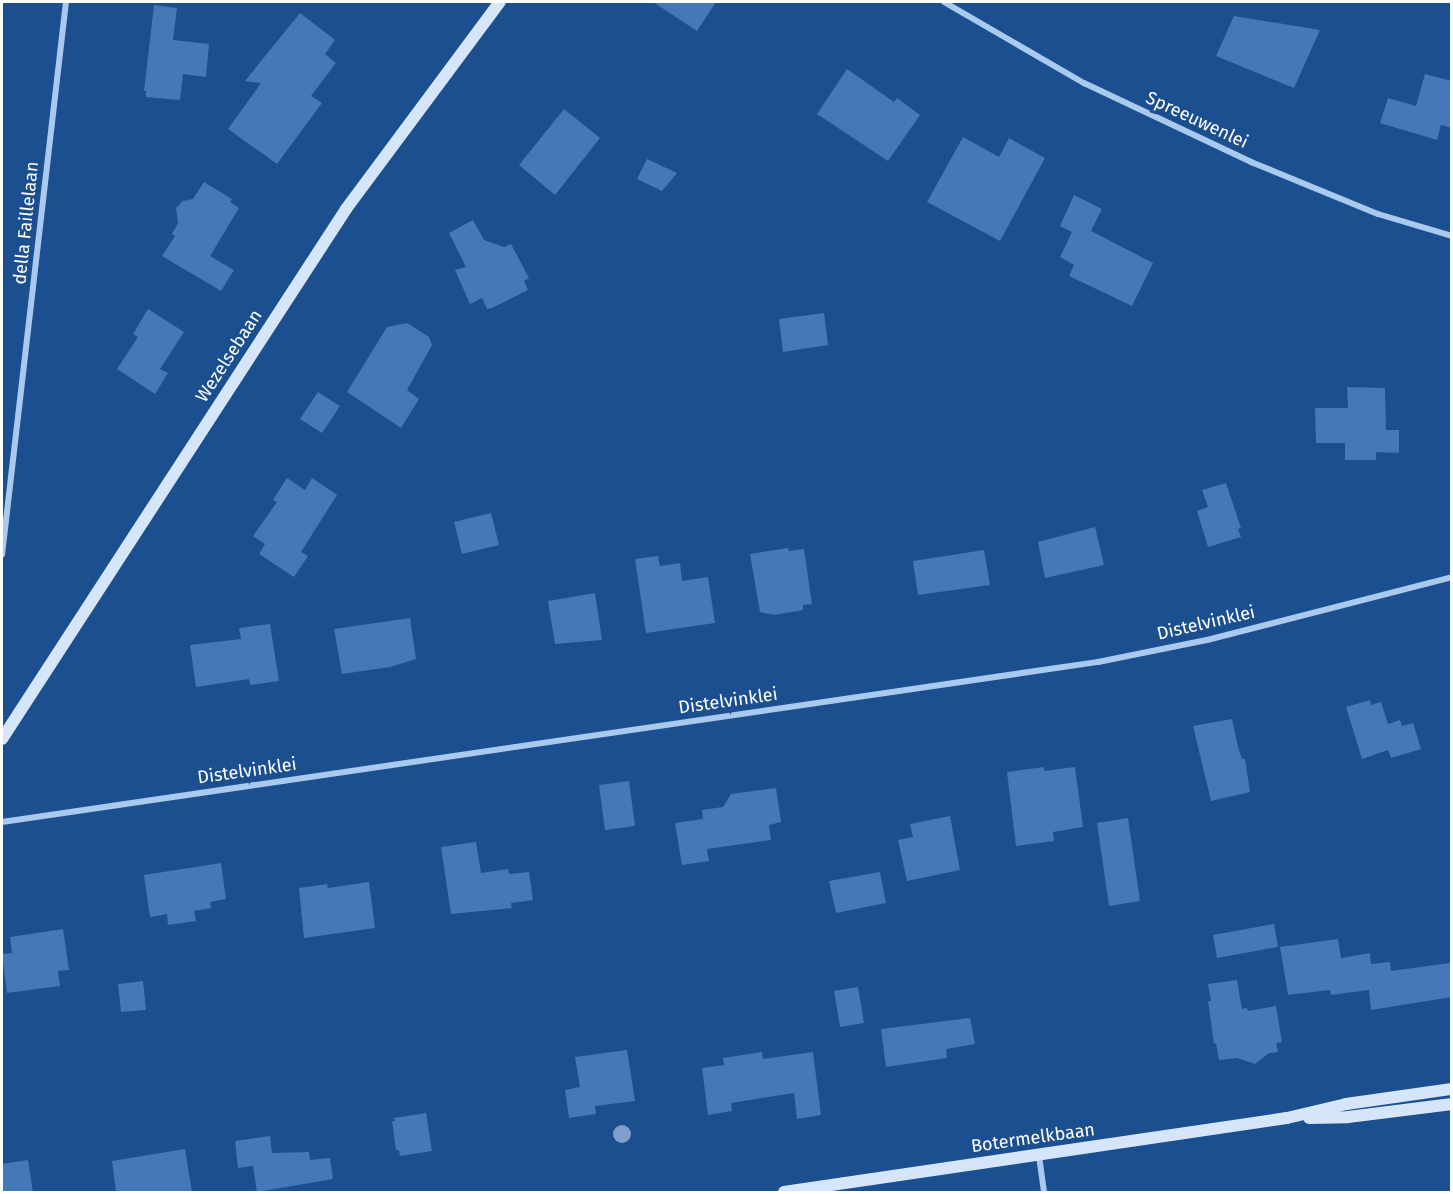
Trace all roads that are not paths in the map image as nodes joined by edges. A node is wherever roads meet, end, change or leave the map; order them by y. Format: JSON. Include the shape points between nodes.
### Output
{"nodes":[{"id":1,"x":66,"y":2,"type":"edge"},
{"id":2,"x":500,"y":2,"type":"edge"},
{"id":3,"x":944,"y":2,"type":"edge"},
{"id":4,"x":1452,"y":237,"type":"edge"},
{"id":5,"x":2,"y":555,"type":"edge"},
{"id":6,"x":1452,"y":577,"type":"edge"},
{"id":7,"x":2,"y":739,"type":"edge"},
{"id":8,"x":2,"y":822,"type":"edge"},
{"id":9,"x":1452,"y":1089,"type":"edge"},
{"id":10,"x":1452,"y":1104,"type":"edge"},
{"id":11,"x":1287,"y":1118,"type":"junction"},
{"id":12,"x":1039,"y":1156,"type":"junction"},
{"id":13,"x":784,"y":1192,"type":"edge"},
{"id":14,"x":1044,"y":1192,"type":"edge"}],
"edges":[{"from":1,"to":5,"type":"street","name":"della Faillelaan"},
{"from":2,"to":7,"type":"street","name":"Wezelsebaan","via":[[346,209]]},
{"from":3,"to":4,"type":"street","name":"Spreeuwenlei","via":[[1084,83],[1251,162],[1378,214]]},
{"from":6,"to":8,"type":"street","name":"Distelvinklei","via":[[1207,640],[1098,662]]},
{"from":9,"to":11,"type":"street","name":"Botermelkbaan","via":[[1346,1104]]},
{"from":10,"to":11,"type":"street","name":"Botermelkbaan","via":[[1348,1117]]},
{"from":11,"to":12,"type":"street","name":"Botermelkbaan"},
{"from":12,"to":13,"type":"street","name":"Botermelkbaan"},
{"from":12,"to":14,"type":"street"}]}
